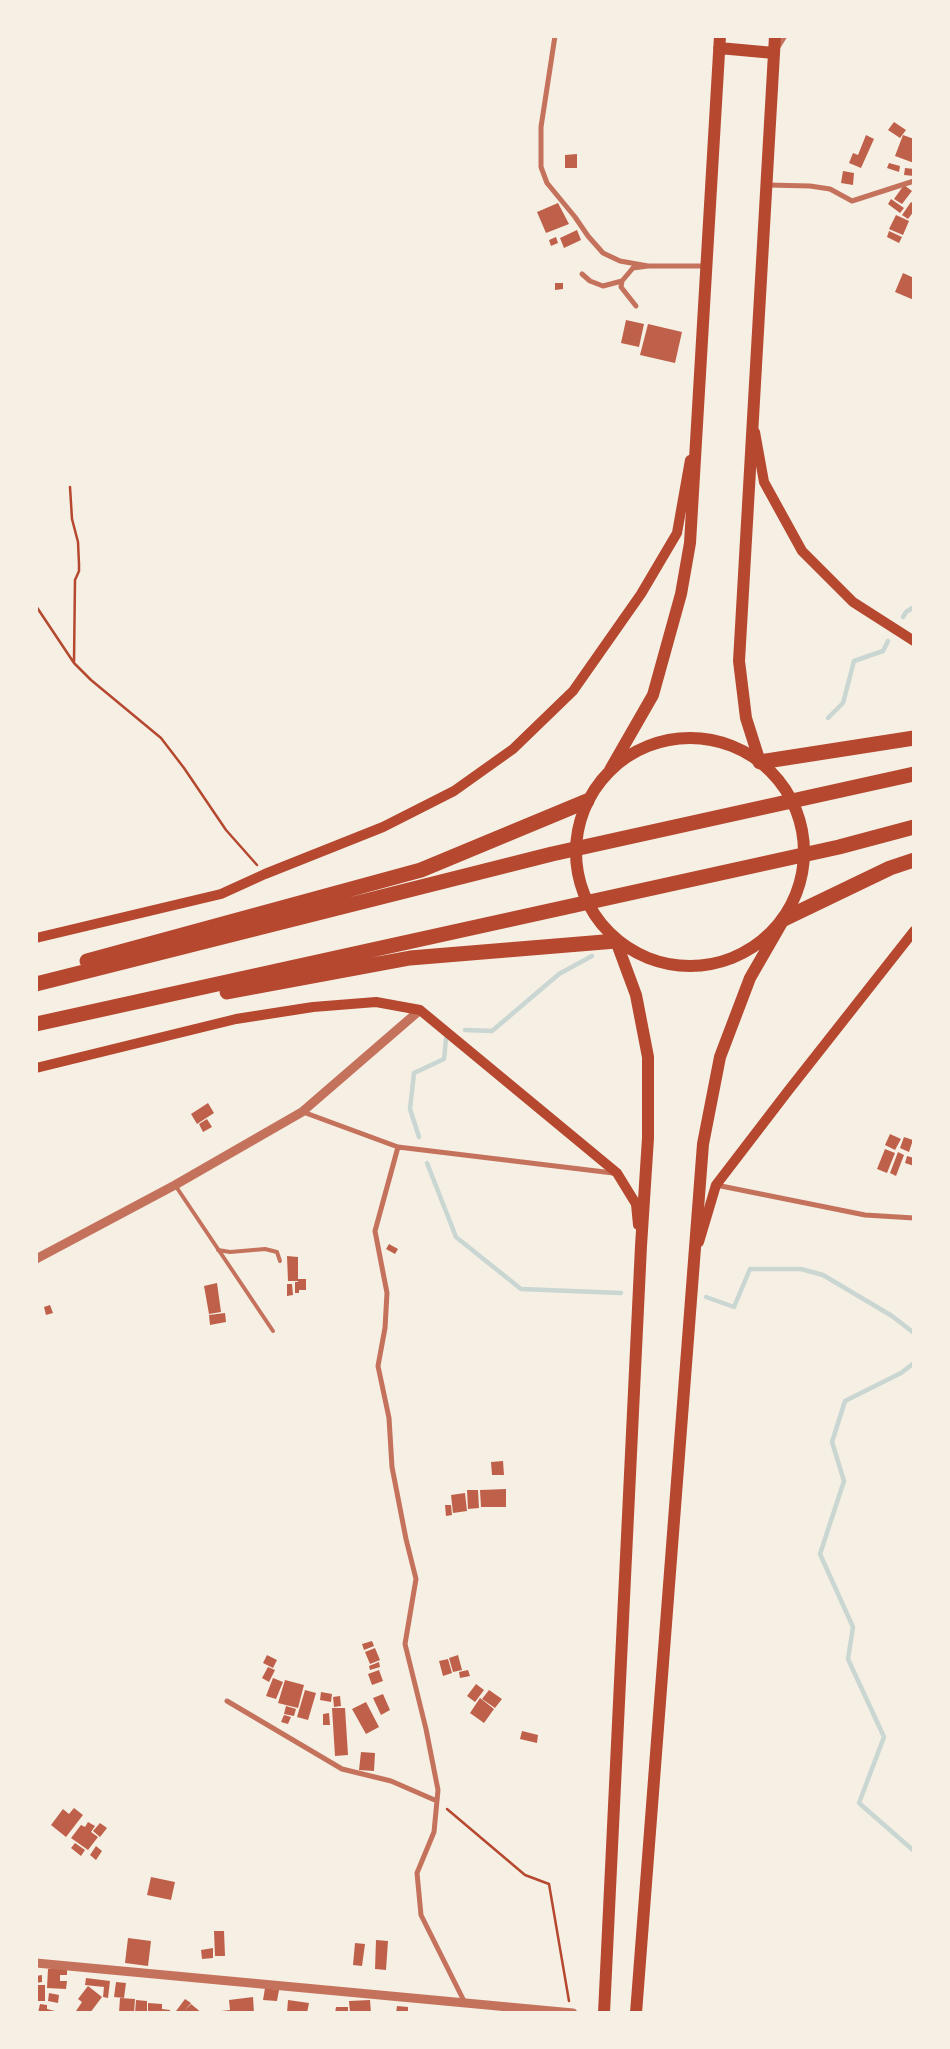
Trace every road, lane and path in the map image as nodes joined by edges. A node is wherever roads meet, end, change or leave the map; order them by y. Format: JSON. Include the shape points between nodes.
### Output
{"nodes":[{"id":1,"x":555,"y":36,"type":"edge"},
{"id":2,"x":775,"y":36,"type":"edge"},
{"id":3,"x":785,"y":36,"type":"edge"},
{"id":4,"x":719,"y":42,"type":"edge"},
{"id":5,"x":774,"y":54,"type":"junction"},
{"id":6,"x":914,"y":181,"type":"edge"},
{"id":7,"x":766,"y":185,"type":"junction"},
{"id":8,"x":648,"y":266,"type":"junction"},
{"id":9,"x":706,"y":266,"type":"junction"},
{"id":10,"x":582,"y":274,"type":"dead end"},
{"id":11,"x":622,"y":281,"type":"junction"},
{"id":12,"x":636,"y":306,"type":"dead end"},
{"id":13,"x":753,"y":419,"type":"junction"},
{"id":14,"x":697,"y":422,"type":"junction"},
{"id":15,"x":70,"y":487,"type":"dead end"},
{"id":16,"x":36,"y":606,"type":"edge"},
{"id":17,"x":914,"y":642,"type":"edge"},
{"id":18,"x":74,"y":663,"type":"junction"},
{"id":19,"x":914,"y":738,"type":"edge"},
{"id":20,"x":760,"y":762,"type":"junction"},
{"id":21,"x":610,"y":770,"type":"junction"},
{"id":22,"x":914,"y":774,"type":"edge"},
{"id":23,"x":587,"y":801,"type":"junction"},
{"id":24,"x":914,"y":826,"type":"edge"},
{"id":25,"x":914,"y":860,"type":"edge"},
{"id":26,"x":265,"y":874,"type":"junction"},
{"id":27,"x":784,"y":919,"type":"junction"},
{"id":28,"x":914,"y":931,"type":"edge"},
{"id":29,"x":36,"y":938,"type":"edge"},
{"id":30,"x":616,"y":941,"type":"junction"},
{"id":31,"x":36,"y":975,"type":"edge"},
{"id":32,"x":36,"y":984,"type":"edge"},
{"id":33,"x":420,"y":1010,"type":"junction"},
{"id":34,"x":36,"y":1024,"type":"edge"},
{"id":35,"x":36,"y":1028,"type":"edge"},
{"id":36,"x":36,"y":1068,"type":"edge"},
{"id":37,"x":302,"y":1112,"type":"junction"},
{"id":38,"x":398,"y":1147,"type":"junction"},
{"id":39,"x":617,"y":1174,"type":"junction"},
{"id":40,"x":175,"y":1185,"type":"junction"},
{"id":41,"x":716,"y":1185,"type":"junction"},
{"id":42,"x":914,"y":1218,"type":"edge"},
{"id":43,"x":641,"y":1246,"type":"junction"},
{"id":44,"x":218,"y":1250,"type":"junction"},
{"id":45,"x":696,"y":1253,"type":"junction"},
{"id":46,"x":36,"y":1259,"type":"edge"},
{"id":47,"x":280,"y":1261,"type":"dead end"},
{"id":48,"x":273,"y":1331,"type":"dead end"},
{"id":49,"x":226,"y":1701,"type":"dead end"},
{"id":50,"x":437,"y":1801,"type":"junction"},
{"id":51,"x":36,"y":1963,"type":"edge"},
{"id":52,"x":465,"y":2003,"type":"junction"},
{"id":53,"x":572,"y":2013,"type":"edge"},
{"id":54,"x":604,"y":2013,"type":"edge"},
{"id":55,"x":636,"y":2013,"type":"edge"}],
"edges":[{"from":1,"to":8,"type":"street","via":[[541,127],[541,167],[547,183],[603,253],[620,261]]},
{"from":2,"to":5,"type":"main road"},
{"from":3,"to":5,"type":"street"},
{"from":4,"to":5,"type":"main road"},
{"from":4,"to":9,"type":"main road"},
{"from":5,"to":7,"type":"main road"},
{"from":6,"to":7,"type":"street","via":[[852,201],[830,189]]},
{"from":7,"to":13,"type":"main road"},
{"from":8,"to":9,"type":"street"},
{"from":8,"to":11,"type":"street","via":[[633,268]]},
{"from":9,"to":14,"type":"main road"},
{"from":10,"to":11,"type":"street","via":[[603,286]]},
{"from":11,"to":12,"type":"street","via":[[621,287]]},
{"from":13,"to":17,"type":"main road","via":[[764,482],[802,551],[853,602]]},
{"from":13,"to":20,"type":"main road","via":[[739,661],[746,718]]},
{"from":14,"to":21,"type":"main road","via":[[690,543],[681,594],[653,694]]},
{"from":14,"to":26,"type":"main road","via":[[677,533],[641,594],[574,691],[513,749],[454,791],[382,827]]},
{"from":15,"to":18,"type":"path","via":[[79,572],[75,580]]},
{"from":16,"to":18,"type":"path"},
{"from":18,"to":26,"type":"path","via":[[161,738],[226,830]]},
{"from":19,"to":20,"type":"highway"},
{"from":20,"to":21,"type":"main road","via":[[749,752],[716,740],[678,738],[641,748]]},
{"from":20,"to":27,"type":"main road","via":[[779,778],[798,810],[805,847],[800,885]]},
{"from":21,"to":23,"type":"main road"},
{"from":22,"to":32,"type":"highway","via":[[552,854]]},
{"from":23,"to":30,"type":"main road","via":[[576,838],[578,876],[592,912]]},
{"from":23,"to":31,"type":"highway","via":[[421,870]]},
{"from":24,"to":34,"type":"highway","via":[[839,847]]},
{"from":25,"to":27,"type":"highway","via":[[890,868]]},
{"from":26,"to":29,"type":"main road","via":[[222,894]]},
{"from":27,"to":30,"type":"main road","via":[[757,945],[732,958],[686,967],[649,960]]},
{"from":27,"to":45,"type":"main road","via":[[750,978],[720,1057],[703,1144]]},
{"from":28,"to":41,"type":"main road"},
{"from":30,"to":35,"type":"highway","via":[[410,958]]},
{"from":30,"to":43,"type":"main road","via":[[636,995],[648,1057],[648,1138]]},
{"from":33,"to":36,"type":"main road","via":[[376,1002],[313,1007],[236,1020]]},
{"from":33,"to":37,"type":"street"},
{"from":33,"to":39,"type":"main road"},
{"from":37,"to":38,"type":"street"},
{"from":37,"to":40,"type":"street"},
{"from":38,"to":39,"type":"street"},
{"from":38,"to":50,"type":"street","via":[[376,1231],[387,1292],[378,1366],[389,1418],[392,1468],[416,1579],[405,1644],[428,1738],[438,1790]]},
{"from":39,"to":43,"type":"main road","via":[[636,1204]]},
{"from":40,"to":44,"type":"lane"},
{"from":40,"to":46,"type":"street"},
{"from":41,"to":42,"type":"street","via":[[865,1215]]},
{"from":41,"to":45,"type":"main road"},
{"from":43,"to":54,"type":"main road"},
{"from":44,"to":47,"type":"lane","via":[[264,1249],[278,1252]]},
{"from":44,"to":48,"type":"lane"},
{"from":45,"to":55,"type":"main road"},
{"from":49,"to":50,"type":"street","via":[[342,1769],[391,1781]]},
{"from":50,"to":52,"type":"street","via":[[434,1832],[417,1873],[421,1915]]},
{"from":50,"to":53,"type":"path","via":[[525,1875],[549,1884]]},
{"from":51,"to":52,"type":"street"},
{"from":52,"to":53,"type":"street"}]}
